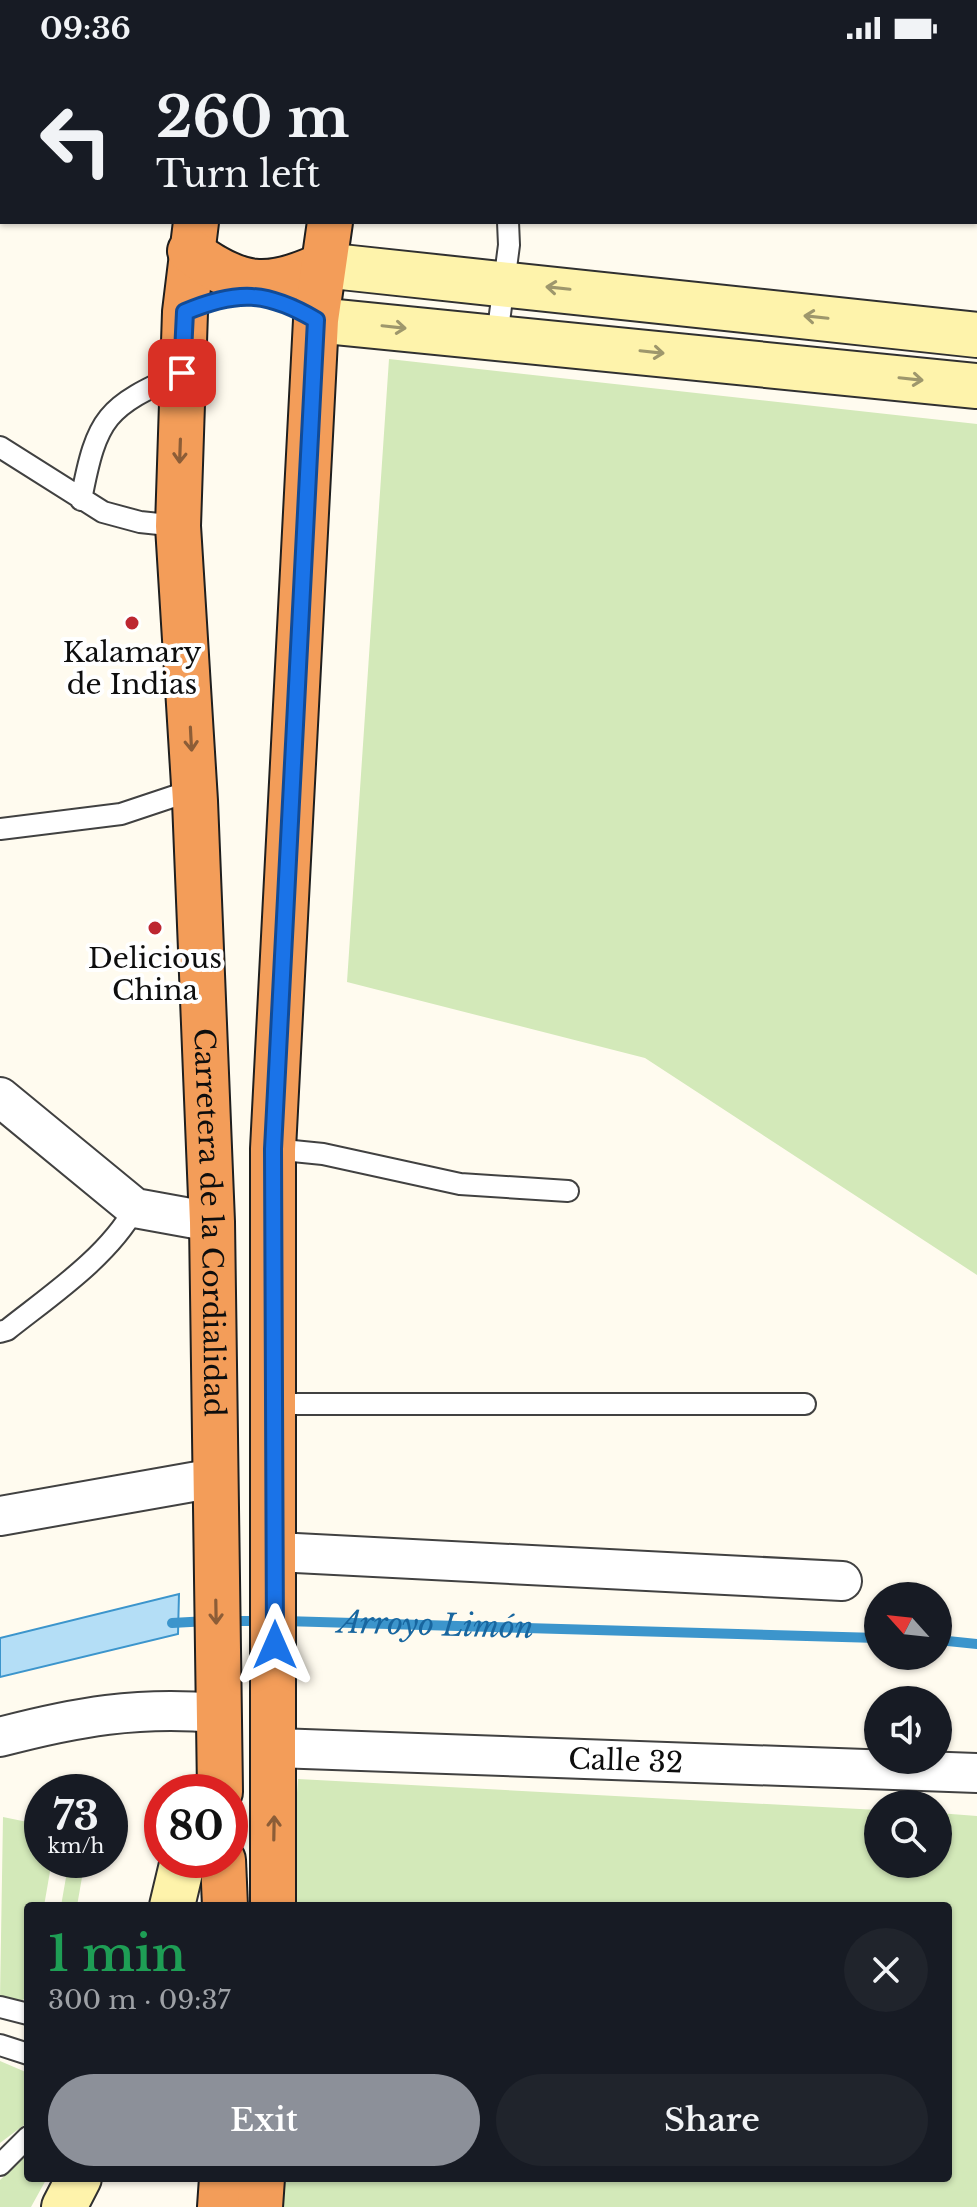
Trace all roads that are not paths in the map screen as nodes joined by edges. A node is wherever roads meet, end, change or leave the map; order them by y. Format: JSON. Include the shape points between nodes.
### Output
{"nodes":[{"id":1,"x":330,"y":224,"type":"edge"},
{"id":2,"x":508,"y":224,"type":"edge"},
{"id":3,"x":189,"y":230,"type":"edge"},
{"id":4,"x":323,"y":265,"type":"junction"},
{"id":5,"x":503,"y":282,"type":"junction"},
{"id":6,"x":185,"y":312,"type":"junction"},
{"id":7,"x":316,"y":320,"type":"junction"},
{"id":8,"x":977,"y":335,"type":"edge"},
{"id":9,"x":497,"y":337,"type":"junction"},
{"id":10,"x":182,"y":373,"type":"junction"},
{"id":11,"x":977,"y":386,"type":"edge"},
{"id":12,"x":0,"y":447,"type":"edge"},
{"id":13,"x":81,"y":500,"type":"junction"},
{"id":14,"x":178,"y":526,"type":"junction"},
{"id":15,"x":195,"y":801,"type":"junction"},
{"id":16,"x":0,"y":829,"type":"edge"},
{"id":17,"x":0,"y":1097,"type":"edge"},
{"id":18,"x":273,"y":1149,"type":"junction"},
{"id":19,"x":568,"y":1191,"type":"dead end"},
{"id":20,"x":135,"y":1208,"type":"junction"},
{"id":21,"x":212,"y":1222,"type":"junction"},
{"id":22,"x":0,"y":1332,"type":"edge"},
{"id":23,"x":274,"y":1404,"type":"junction"},
{"id":24,"x":805,"y":1404,"type":"dead end"},
{"id":25,"x":215,"y":1478,"type":"junction"},
{"id":26,"x":0,"y":1516,"type":"edge"},
{"id":27,"x":276,"y":1552,"type":"junction"},
{"id":28,"x":842,"y":1581,"type":"dead end"},
{"id":29,"x":217,"y":1695,"type":"junction"},
{"id":30,"x":0,"y":1737,"type":"edge"},
{"id":31,"x":276,"y":1748,"type":"junction"},
{"id":32,"x":977,"y":1773,"type":"edge"},
{"id":33,"x":202,"y":1774,"type":"edge"},
{"id":34,"x":219,"y":1774,"type":"edge"},
{"id":35,"x":179,"y":1878,"type":"edge"},
{"id":36,"x":224,"y":1878,"type":"edge"},
{"id":37,"x":173,"y":1902,"type":"edge"},
{"id":38,"x":225,"y":1902,"type":"edge"},
{"id":39,"x":273,"y":1902,"type":"edge"},
{"id":40,"x":0,"y":2007,"type":"edge"},
{"id":41,"x":24,"y":2013,"type":"edge"},
{"id":42,"x":0,"y":2045,"type":"edge"},
{"id":43,"x":24,"y":2053,"type":"edge"},
{"id":44,"x":24,"y":2141,"type":"edge"},
{"id":45,"x":0,"y":2165,"type":"edge"},
{"id":46,"x":77,"y":2182,"type":"edge"},
{"id":47,"x":222,"y":2182,"type":"edge"},
{"id":48,"x":262,"y":2182,"type":"edge"},
{"id":49,"x":64,"y":2207,"type":"edge"},
{"id":50,"x":220,"y":2207,"type":"edge"},
{"id":51,"x":260,"y":2207,"type":"edge"}],
"edges":[{"from":1,"to":4,"type":"highway"},
{"from":2,"to":5,"type":"lane"},
{"from":3,"to":4,"type":"highway","via":[[219,274],[254,284],[290,281]]},
{"from":3,"to":6,"type":"highway","name":"Carretera de la Cordialidad"},
{"from":4,"to":5,"type":"street"},
{"from":4,"to":7,"type":"highway"},
{"from":8,"to":5,"type":"street","one_way":true},
{"from":5,"to":9,"type":"lane"},
{"from":6,"to":7,"type":"highway","via":[[217,298],[252,295],[286,303]]},
{"from":6,"to":10,"type":"highway","name":"Carretera de la Cordialidad"},
{"from":7,"to":9,"type":"street","one_way":true},
{"from":7,"to":18,"type":"highway"},
{"from":9,"to":11,"type":"street","one_way":true},
{"from":10,"to":13,"type":"lane","via":[[129,397],[106,421],[91,448]]},
{"from":10,"to":14,"type":"highway","name":"Carretera de la Cordialidad","one_way":true},
{"from":12,"to":13,"type":"lane"},
{"from":13,"to":14,"type":"lane","via":[[140,522]]},
{"from":14,"to":15,"type":"highway","name":"Carretera de la Cordialidad","one_way":true},
{"from":15,"to":16,"type":"lane","via":[[175,796],[121,814]]},
{"from":15,"to":21,"type":"highway","name":"Carretera de la Cordialidad"},
{"from":17,"to":20,"type":"street"},
{"from":18,"to":19,"type":"lane","via":[[323,1154],[460,1184]]},
{"from":18,"to":23,"type":"highway"},
{"from":20,"to":21,"type":"street"},
{"from":20,"to":22,"type":"lane","via":[[128,1222],[78,1271]]},
{"from":21,"to":25,"type":"highway","name":"Carretera de la Cordialidad"},
{"from":23,"to":24,"type":"lane"},
{"from":23,"to":27,"type":"highway"},
{"from":25,"to":26,"type":"street"},
{"from":25,"to":29,"type":"highway","name":"Carretera de la Cordialidad","one_way":true},
{"from":27,"to":28,"type":"street"},
{"from":27,"to":31,"type":"highway"},
{"from":29,"to":30,"type":"street","via":[[174,1709],[108,1712]]},
{"from":29,"to":33,"type":"street"},
{"from":29,"to":34,"type":"highway","name":"Carretera de la Cordialidad"},
{"from":31,"to":32,"type":"street","name":"Calle 32"},
{"from":39,"to":31,"type":"highway","one_way":true},
{"from":35,"to":37,"type":"street"},
{"from":36,"to":38,"type":"highway"},
{"from":40,"to":41,"type":"lane"},
{"from":42,"to":43,"type":"lane"},
{"from":44,"to":45,"type":"lane"},
{"from":46,"to":49,"type":"street"},
{"from":47,"to":50,"type":"highway"},
{"from":48,"to":51,"type":"highway"}]}
